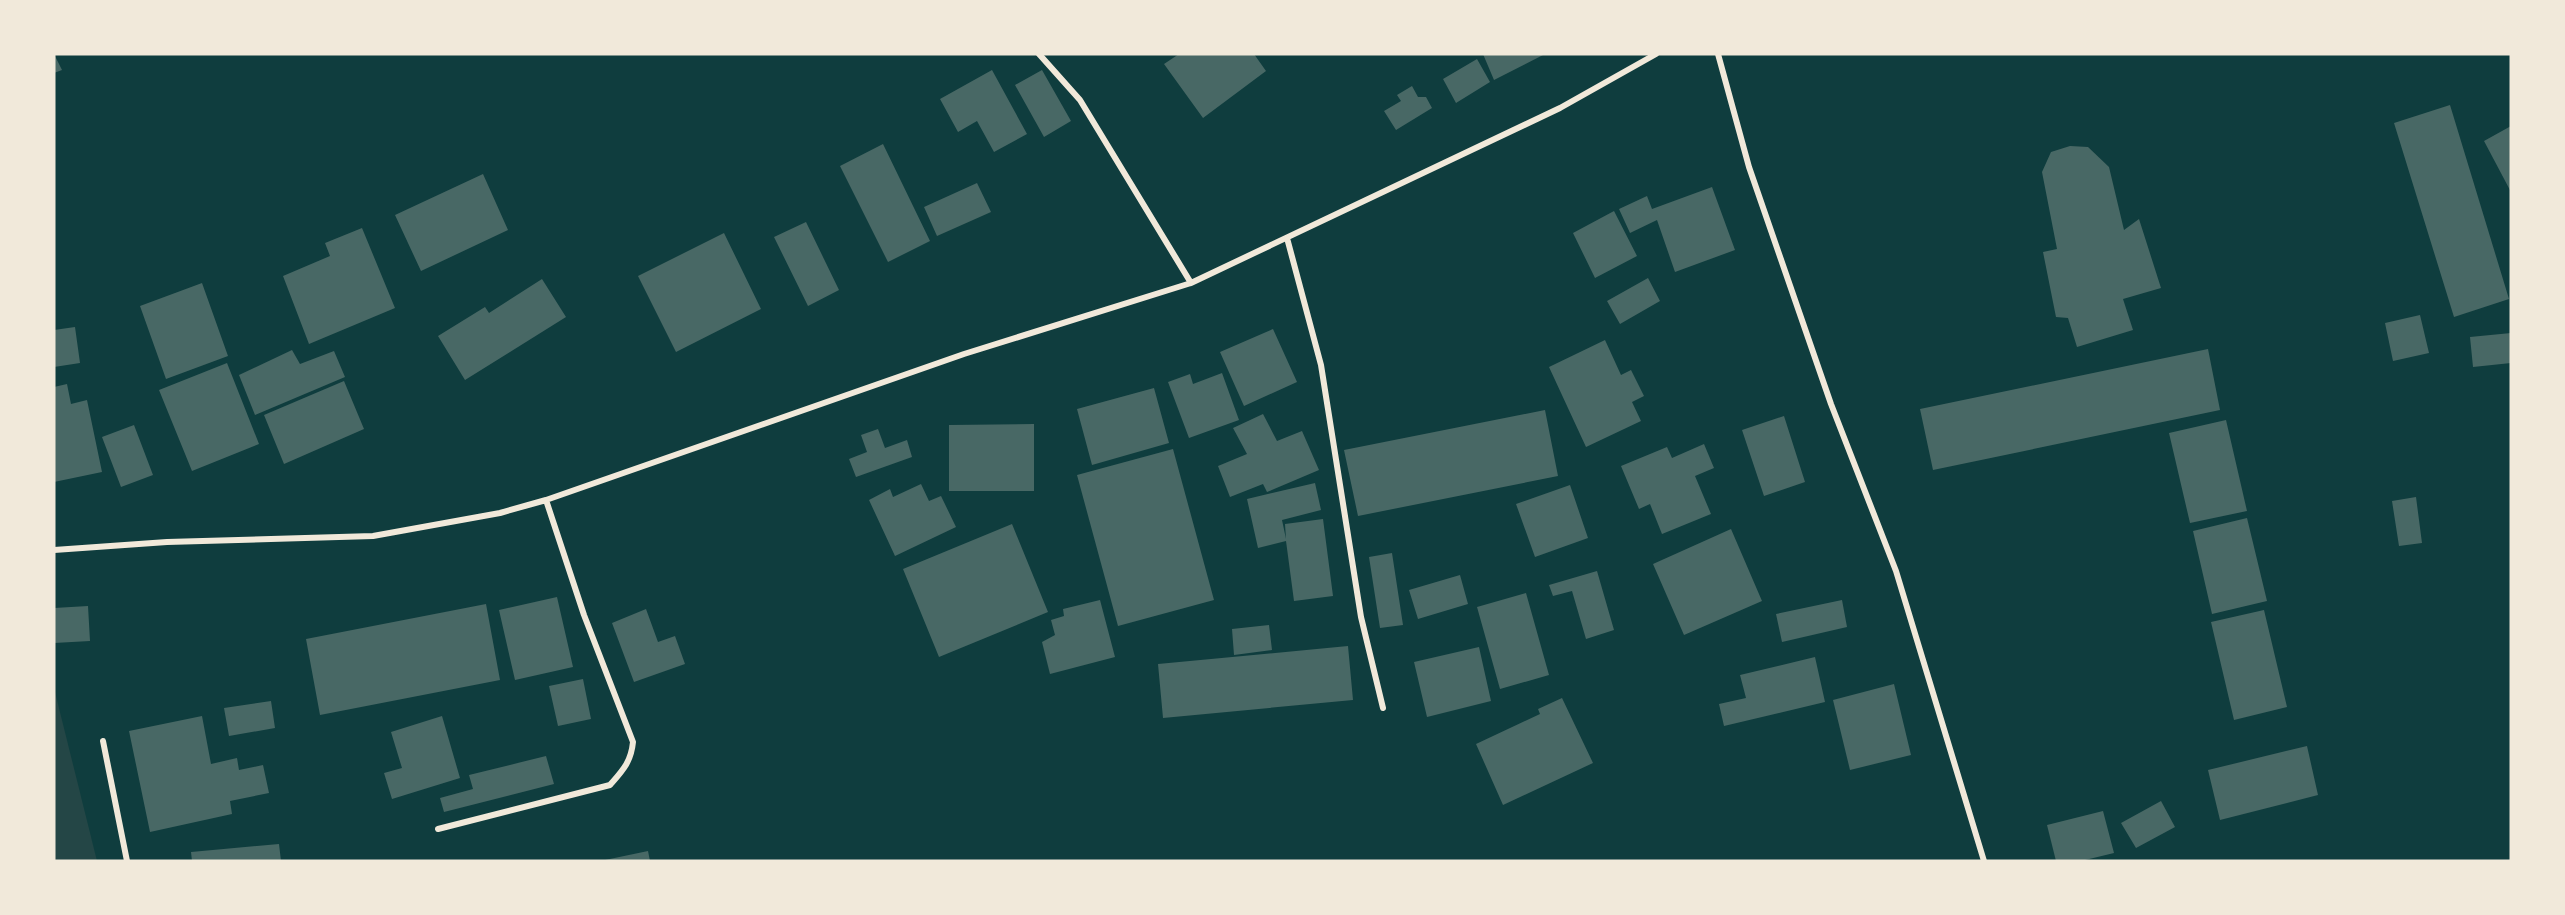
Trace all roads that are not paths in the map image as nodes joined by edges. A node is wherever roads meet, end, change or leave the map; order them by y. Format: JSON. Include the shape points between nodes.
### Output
{"nodes":[{"id":1,"x":1039,"y":54,"type":"edge"},
{"id":2,"x":1656,"y":54,"type":"edge"},
{"id":3,"x":1718,"y":54,"type":"edge"},
{"id":4,"x":1287,"y":238,"type":"junction"},
{"id":5,"x":1191,"y":283,"type":"junction"},
{"id":6,"x":546,"y":500,"type":"junction"},
{"id":7,"x":54,"y":550,"type":"edge"},
{"id":8,"x":1383,"y":708,"type":"dead end"},
{"id":9,"x":103,"y":741,"type":"dead end"},
{"id":10,"x":438,"y":829,"type":"dead end"},
{"id":11,"x":127,"y":861,"type":"edge"},
{"id":12,"x":1984,"y":861,"type":"edge"}],
"edges":[{"from":1,"to":5,"type":"street","via":[[1080,100]]},
{"from":2,"to":4,"type":"street","via":[[1560,108]]},
{"from":3,"to":12,"type":"street","via":[[1749,166],[1831,404],[1896,571]]},
{"from":4,"to":5,"type":"street"},
{"from":4,"to":8,"type":"street","via":[[1321,365],[1361,617]]},
{"from":5,"to":6,"type":"street","via":[[963,354]]},
{"from":6,"to":7,"type":"street","via":[[500,513],[373,536],[167,542]]},
{"from":6,"to":10,"type":"street","via":[[584,615],[633,742],[632,755],[610,784]]},
{"from":9,"to":11,"type":"street"}]}
